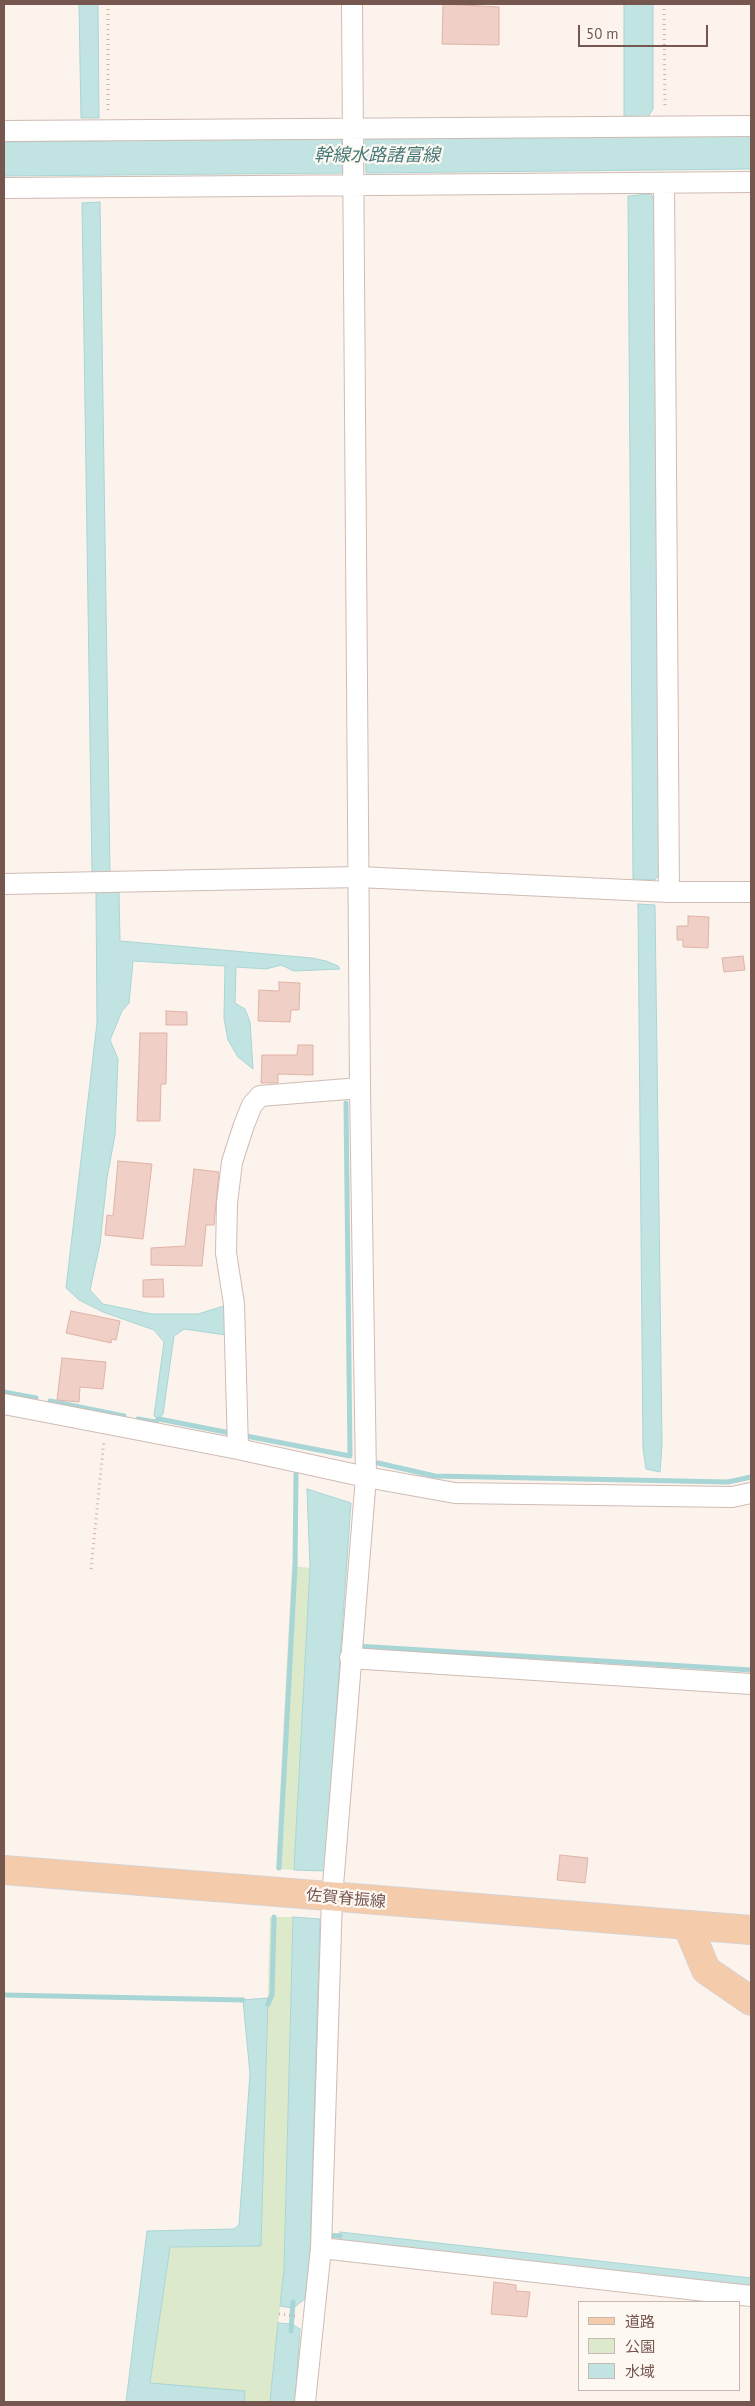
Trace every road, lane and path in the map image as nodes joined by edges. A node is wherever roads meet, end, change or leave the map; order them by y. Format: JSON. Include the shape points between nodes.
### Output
{"nodes":[{"id":1,"x":108,"y":4,"type":"edge"},
{"id":2,"x":352,"y":4,"type":"edge"},
{"id":3,"x":664,"y":4,"type":"edge"},
{"id":4,"x":751,"y":126,"type":"edge"},
{"id":5,"x":665,"y":127,"type":"junction"},
{"id":6,"x":109,"y":130,"type":"junction"},
{"id":7,"x":4,"y":131,"type":"edge"},
{"id":8,"x":353,"y":136,"type":"junction"},
{"id":9,"x":353,"y":176,"type":"junction"},
{"id":10,"x":751,"y":182,"type":"edge"},
{"id":11,"x":664,"y":183,"type":"junction"},
{"id":12,"x":4,"y":188,"type":"edge"},
{"id":13,"x":360,"y":877,"type":"junction"},
{"id":14,"x":4,"y":884,"type":"edge"},
{"id":15,"x":669,"y":892,"type":"junction"},
{"id":16,"x":751,"y":892,"type":"edge"},
{"id":17,"x":360,"y":1088,"type":"junction"},
{"id":18,"x":4,"y":1404,"type":"edge"},
{"id":19,"x":106,"y":1424,"type":"junction"},
{"id":20,"x":238,"y":1450,"type":"junction"},
{"id":21,"x":366,"y":1477,"type":"junction"},
{"id":22,"x":751,"y":1493,"type":"edge"},
{"id":23,"x":91,"y":1569,"type":"dead end"},
{"id":24,"x":350,"y":1658,"type":"junction"},
{"id":25,"x":751,"y":1684,"type":"edge"},
{"id":26,"x":4,"y":1870,"type":"edge"},
{"id":27,"x":332,"y":1898,"type":"junction"},
{"id":28,"x":688,"y":1927,"type":"junction"},
{"id":29,"x":751,"y":1930,"type":"edge"},
{"id":30,"x":751,"y":2001,"type":"edge"},
{"id":31,"x":321,"y":2248,"type":"junction"},
{"id":32,"x":751,"y":2296,"type":"edge"},
{"id":33,"x":279,"y":2314,"type":"dead end"},
{"id":34,"x":301,"y":2316,"type":"dead end"},
{"id":35,"x":305,"y":2402,"type":"edge"}],
"edges":[{"from":1,"to":6,"type":"path"},
{"from":2,"to":8,"type":"street"},
{"from":3,"to":5,"type":"path"},
{"from":4,"to":5,"type":"street"},
{"from":5,"to":8,"type":"street"},
{"from":6,"to":7,"type":"street"},
{"from":6,"to":8,"type":"street"},
{"from":8,"to":9,"type":"street"},
{"from":9,"to":11,"type":"street"},
{"from":9,"to":12,"type":"street"},
{"from":9,"to":13,"type":"street"},
{"from":10,"to":11,"type":"street"},
{"from":11,"to":15,"type":"street"},
{"from":13,"to":14,"type":"street"},
{"from":13,"to":15,"type":"street"},
{"from":13,"to":17,"type":"street"},
{"from":15,"to":16,"type":"street"},
{"from":17,"to":20,"type":"street","via":[[260,1096],[252,1105],[244,1125],[232,1162],[226,1203],[226,1253],[234,1304]]},
{"from":17,"to":21,"type":"street"},
{"from":18,"to":19,"type":"street"},
{"from":19,"to":20,"type":"street"},
{"from":19,"to":23,"type":"path"},
{"from":20,"to":21,"type":"street"},
{"from":21,"to":22,"type":"street","via":[[455,1493],[732,1497]]},
{"from":21,"to":24,"type":"street"},
{"from":24,"to":25,"type":"street"},
{"from":24,"to":27,"type":"street"},
{"from":26,"to":27,"type":"main road","name":"佐賀脊振線"},
{"from":27,"to":28,"type":"main road","name":"佐賀脊振線"},
{"from":27,"to":31,"type":"street"},
{"from":28,"to":29,"type":"main road","name":"佐賀脊振線"},
{"from":28,"to":30,"type":"main road","via":[[706,1970]]},
{"from":31,"to":32,"type":"street"},
{"from":31,"to":35,"type":"street"},
{"from":33,"to":34,"type":"path"}]}
